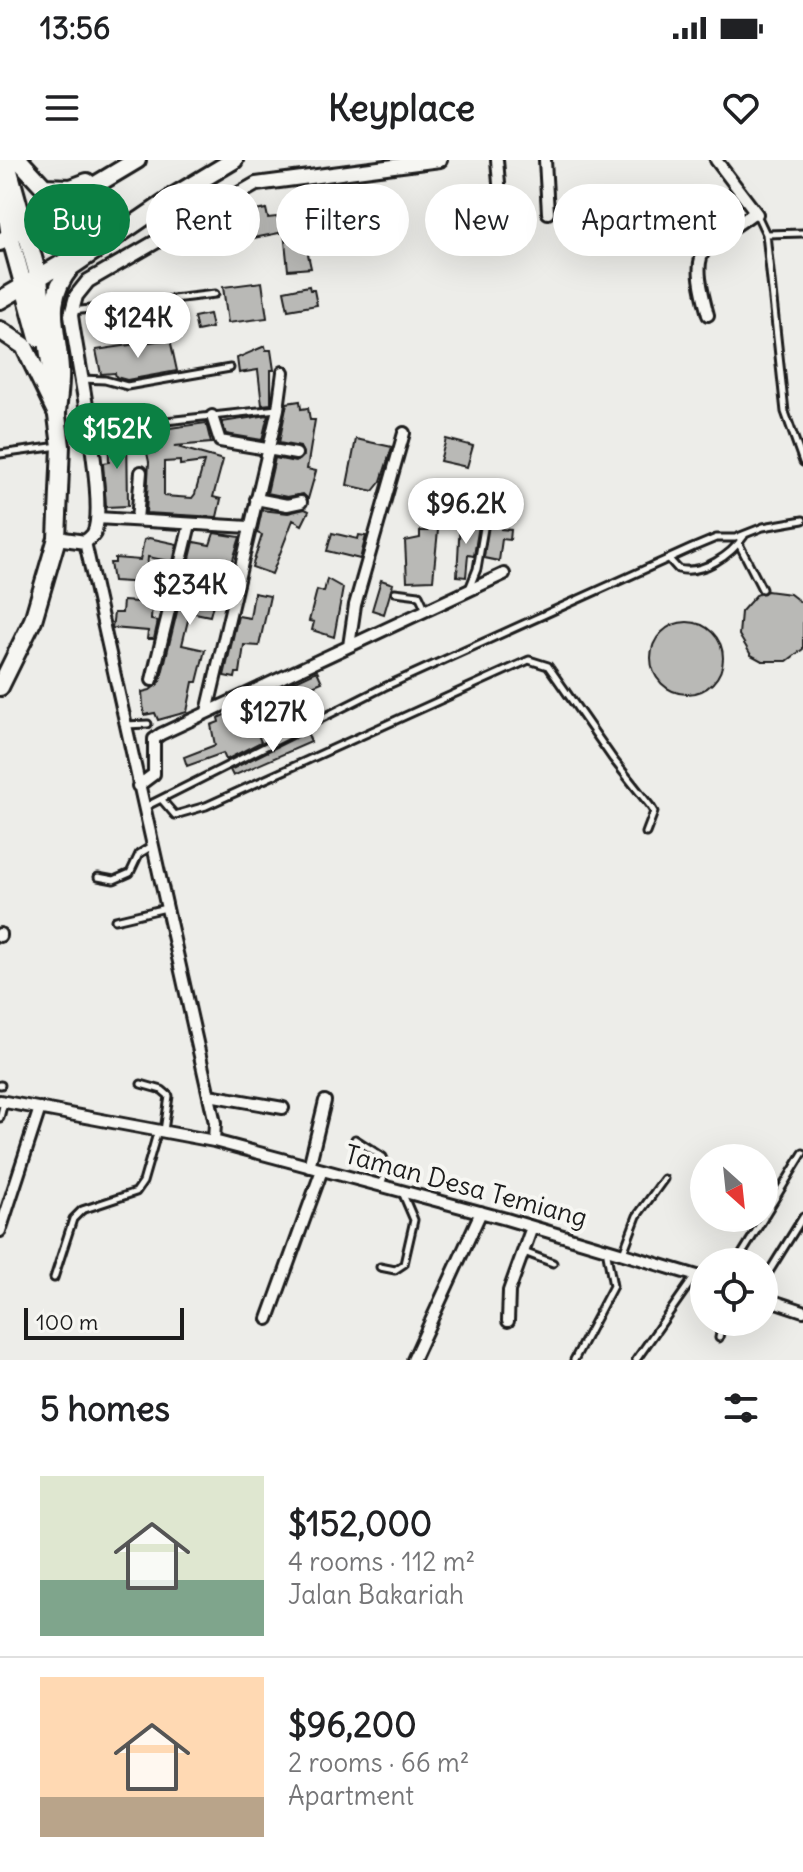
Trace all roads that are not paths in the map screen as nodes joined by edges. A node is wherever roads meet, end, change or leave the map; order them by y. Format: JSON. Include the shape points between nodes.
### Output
{"nodes":[{"id":1,"x":6,"y":160,"type":"edge"},
{"id":2,"x":19,"y":160,"type":"edge"},
{"id":3,"x":234,"y":160,"type":"edge"},
{"id":4,"x":440,"y":160,"type":"edge"},
{"id":5,"x":497,"y":160,"type":"edge"},
{"id":6,"x":545,"y":160,"type":"edge"},
{"id":7,"x":716,"y":160,"type":"edge"},
{"id":8,"x":132,"y":163,"type":"edge"},
{"id":9,"x":0,"y":172,"type":"edge"},
{"id":10,"x":98,"y":184,"type":"edge"},
{"id":11,"x":194,"y":184,"type":"edge"},
{"id":12,"x":499,"y":184,"type":"edge"},
{"id":13,"x":146,"y":211,"type":"edge"},
{"id":14,"x":548,"y":213,"type":"dead end"},
{"id":15,"x":756,"y":213,"type":"junction"},
{"id":16,"x":146,"y":216,"type":"edge"},
{"id":17,"x":134,"y":218,"type":"junction"},
{"id":18,"x":130,"y":220,"type":"edge"},
{"id":19,"x":24,"y":221,"type":"edge"},
{"id":20,"x":24,"y":229,"type":"edge"},
{"id":21,"x":803,"y":233,"type":"edge"},
{"id":22,"x":766,"y":234,"type":"junction"},
{"id":23,"x":5,"y":239,"type":"edge"},
{"id":24,"x":29,"y":256,"type":"edge"},
{"id":25,"x":32,"y":283,"type":"junction"},
{"id":26,"x":215,"y":294,"type":"dead end"},
{"id":27,"x":0,"y":300,"type":"edge"},
{"id":28,"x":72,"y":311,"type":"junction"},
{"id":29,"x":708,"y":315,"type":"dead end"},
{"id":30,"x":0,"y":330,"type":"edge"},
{"id":31,"x":230,"y":368,"type":"dead end"},
{"id":32,"x":283,"y":372,"type":"dead end"},
{"id":33,"x":81,"y":379,"type":"junction"},
{"id":34,"x":278,"y":409,"type":"junction"},
{"id":35,"x":57,"y":413,"type":"junction"},
{"id":36,"x":212,"y":416,"type":"junction"},
{"id":37,"x":89,"y":430,"type":"junction"},
{"id":38,"x":404,"y":433,"type":"dead end"},
{"id":39,"x":61,"y":446,"type":"junction"},
{"id":40,"x":268,"y":447,"type":"junction"},
{"id":41,"x":0,"y":454,"type":"edge"},
{"id":42,"x":296,"y":454,"type":"dead end"},
{"id":43,"x":803,"y":462,"type":"edge"},
{"id":44,"x":141,"y":472,"type":"dead end"},
{"id":45,"x":256,"y":499,"type":"junction"},
{"id":46,"x":301,"y":502,"type":"dead end"},
{"id":47,"x":97,"y":518,"type":"junction"},
{"id":48,"x":137,"y":520,"type":"junction"},
{"id":49,"x":803,"y":520,"type":"edge"},
{"id":50,"x":190,"y":524,"type":"junction"},
{"id":51,"x":249,"y":527,"type":"junction"},
{"id":52,"x":484,"y":528,"type":"dead end"},
{"id":53,"x":745,"y":535,"type":"junction"},
{"id":54,"x":57,"y":538,"type":"junction"},
{"id":55,"x":85,"y":542,"type":"junction"},
{"id":56,"x":739,"y":544,"type":"junction"},
{"id":57,"x":669,"y":559,"type":"junction"},
{"id":58,"x":504,"y":574,"type":"dead end"},
{"id":59,"x":762,"y":589,"type":"dead end"},
{"id":60,"x":468,"y":591,"type":"junction"},
{"id":61,"x":395,"y":592,"type":"dead end"},
{"id":62,"x":426,"y":610,"type":"junction"},
{"id":63,"x":349,"y":646,"type":"junction"},
{"id":64,"x":152,"y":680,"type":"dead end"},
{"id":65,"x":0,"y":687,"type":"edge"},
{"id":66,"x":207,"y":712,"type":"junction"},
{"id":67,"x":148,"y":724,"type":"dead end"},
{"id":68,"x":125,"y":726,"type":"junction"},
{"id":69,"x":138,"y":786,"type":"junction"},
{"id":70,"x":162,"y":800,"type":"junction"},
{"id":71,"x":143,"y":808,"type":"junction"},
{"id":72,"x":646,"y":833,"type":"dead end"},
{"id":73,"x":152,"y":846,"type":"junction"},
{"id":74,"x":98,"y":877,"type":"dead end"},
{"id":75,"x":166,"y":908,"type":"junction"},
{"id":76,"x":115,"y":920,"type":"dead end"},
{"id":77,"x":141,"y":1084,"type":"dead end"},
{"id":78,"x":209,"y":1095,"type":"junction"},
{"id":79,"x":2,"y":1101,"type":"edge"},
{"id":80,"x":325,"y":1101,"type":"dead end"},
{"id":81,"x":40,"y":1108,"type":"junction"},
{"id":82,"x":283,"y":1108,"type":"dead end"},
{"id":83,"x":0,"y":1118,"type":"edge"},
{"id":84,"x":161,"y":1131,"type":"junction"},
{"id":85,"x":355,"y":1139,"type":"dead end"},
{"id":86,"x":214,"y":1141,"type":"junction"},
{"id":87,"x":803,"y":1153,"type":"edge"},
{"id":88,"x":309,"y":1167,"type":"junction"},
{"id":89,"x":322,"y":1170,"type":"junction"},
{"id":90,"x":664,"y":1179,"type":"dead end"},
{"id":91,"x":381,"y":1186,"type":"junction"},
{"id":92,"x":402,"y":1192,"type":"junction"},
{"id":93,"x":778,"y":1195,"type":"edge"},
{"id":94,"x":481,"y":1212,"type":"junction"},
{"id":95,"x":803,"y":1217,"type":"edge"},
{"id":96,"x":532,"y":1227,"type":"junction"},
{"id":97,"x":0,"y":1231,"type":"edge"},
{"id":98,"x":606,"y":1248,"type":"junction"},
{"id":99,"x":523,"y":1252,"type":"junction"},
{"id":100,"x":623,"y":1253,"type":"junction"},
{"id":101,"x":778,"y":1257,"type":"edge"},
{"id":102,"x":553,"y":1263,"type":"dead end"},
{"id":103,"x":380,"y":1267,"type":"dead end"},
{"id":104,"x":690,"y":1273,"type":"edge"},
{"id":105,"x":54,"y":1278,"type":"dead end"},
{"id":106,"x":690,"y":1289,"type":"edge"},
{"id":107,"x":778,"y":1302,"type":"edge"},
{"id":108,"x":801,"y":1308,"type":"edge"},
{"id":109,"x":268,"y":1319,"type":"dead end"},
{"id":110,"x":508,"y":1321,"type":"dead end"},
{"id":111,"x":413,"y":1360,"type":"edge"},
{"id":112,"x":574,"y":1360,"type":"edge"},
{"id":113,"x":636,"y":1360,"type":"edge"}],
"edges":[{"from":1,"to":19,"type":"main road"},
{"from":2,"to":8,"type":"main road","via":[[35,181],[56,190]]},
{"from":3,"to":11,"type":"main road"},
{"from":4,"to":28,"type":"street","via":[[256,184],[88,281]]},
{"from":5,"to":12,"type":"street"},
{"from":6,"to":14,"type":"street"},
{"from":7,"to":15,"type":"street"},
{"from":8,"to":10,"type":"main road"},
{"from":9,"to":23,"type":"main road"},
{"from":13,"to":17,"type":"main road"},
{"from":15,"to":22,"type":"lane"},
{"from":15,"to":29,"type":"street","via":[[704,248],[699,280]]},
{"from":16,"to":35,"type":"main road","via":[[71,267],[59,281],[53,299],[61,372]]},
{"from":17,"to":18,"type":"main road"},
{"from":17,"to":25,"type":"main road"},
{"from":20,"to":23,"type":"main road"},
{"from":21,"to":22,"type":"lane"},
{"from":22,"to":43,"type":"lane","via":[[785,412]]},
{"from":23,"to":25,"type":"main road"},
{"from":24,"to":25,"type":"main road"},
{"from":25,"to":27,"type":"main road"},
{"from":25,"to":35,"type":"main road"},
{"from":26,"to":28,"type":"lane"},
{"from":28,"to":33,"type":"street"},
{"from":30,"to":35,"type":"main road","via":[[24,346]]},
{"from":31,"to":33,"type":"lane","via":[[127,386]]},
{"from":32,"to":34,"type":"street"},
{"from":33,"to":37,"type":"street"},
{"from":34,"to":36,"type":"lane"},
{"from":34,"to":40,"type":"street"},
{"from":35,"to":39,"type":"main road"},
{"from":36,"to":37,"type":"lane"},
{"from":36,"to":40,"type":"street","via":[[220,441]]},
{"from":37,"to":47,"type":"street"},
{"from":38,"to":63,"type":"street","via":[[355,605]]},
{"from":39,"to":41,"type":"lane"},
{"from":39,"to":54,"type":"main road"},
{"from":40,"to":42,"type":"street"},
{"from":40,"to":45,"type":"street"},
{"from":44,"to":48,"type":"street"},
{"from":45,"to":46,"type":"street"},
{"from":45,"to":51,"type":"street"},
{"from":47,"to":48,"type":"street"},
{"from":47,"to":55,"type":"street","via":[[94,533]]},
{"from":48,"to":50,"type":"street"},
{"from":49,"to":53,"type":"lane"},
{"from":50,"to":51,"type":"street"},
{"from":50,"to":64,"type":"street"},
{"from":51,"to":66,"type":"street"},
{"from":52,"to":60,"type":"lane"},
{"from":53,"to":56,"type":"lane"},
{"from":53,"to":57,"type":"lane","via":[[716,538]]},
{"from":54,"to":55,"type":"street"},
{"from":54,"to":65,"type":"main road","via":[[33,620]]},
{"from":55,"to":68,"type":"street"},
{"from":56,"to":57,"type":"lane","via":[[698,568],[678,569]]},
{"from":56,"to":59,"type":"lane"},
{"from":57,"to":70,"type":"lane","via":[[384,687]]},
{"from":58,"to":60,"type":"street"},
{"from":60,"to":62,"type":"street"},
{"from":61,"to":62,"type":"lane","via":[[419,595]]},
{"from":62,"to":63,"type":"street"},
{"from":63,"to":66,"type":"street"},
{"from":66,"to":69,"type":"street","via":[[154,739],[154,774]]},
{"from":67,"to":68,"type":"lane"},
{"from":68,"to":69,"type":"street"},
{"from":69,"to":71,"type":"street"},
{"from":70,"to":71,"type":"lane"},
{"from":70,"to":72,"type":"lane","via":[[175,815],[206,806],[529,660],[548,666],[651,807]]},
{"from":71,"to":73,"type":"street"},
{"from":73,"to":74,"type":"lane","via":[[139,854],[130,873],[114,880]]},
{"from":73,"to":75,"type":"street"},
{"from":75,"to":76,"type":"lane"},
{"from":75,"to":78,"type":"street"},
{"from":77,"to":84,"type":"lane","via":[[169,1096]]},
{"from":78,"to":82,"type":"street"},
{"from":78,"to":86,"type":"street"},
{"from":79,"to":81,"type":"street","name":"Taman Desa Temiang"},
{"from":79,"to":83,"type":"lane"},
{"from":80,"to":88,"type":"street"},
{"from":81,"to":84,"type":"street","name":"Taman Desa Temiang"},
{"from":81,"to":97,"type":"street"},
{"from":84,"to":86,"type":"street","name":"Taman Desa Temiang"},
{"from":84,"to":105,"type":"lane","via":[[136,1192],[82,1210],[73,1219]]},
{"from":85,"to":91,"type":"lane","via":[[383,1157],[387,1168]]},
{"from":86,"to":88,"type":"street","name":"Taman Desa Temiang"},
{"from":87,"to":93,"type":"lane"},
{"from":88,"to":89,"type":"street","name":"Taman Desa Temiang"},
{"from":89,"to":91,"type":"street","name":"Taman Desa Temiang"},
{"from":89,"to":109,"type":"street"},
{"from":90,"to":100,"type":"lane","via":[[637,1216]]},
{"from":91,"to":92,"type":"street","name":"Taman Desa Temiang"},
{"from":92,"to":94,"type":"street","name":"Taman Desa Temiang"},
{"from":92,"to":103,"type":"lane","via":[[414,1220],[404,1264],[395,1270]]},
{"from":94,"to":96,"type":"street","name":"Taman Desa Temiang"},
{"from":94,"to":111,"type":"street"},
{"from":95,"to":101,"type":"lane"},
{"from":96,"to":98,"type":"street","name":"Taman Desa Temiang"},
{"from":96,"to":99,"type":"street"},
{"from":98,"to":100,"type":"street","name":"Taman Desa Temiang"},
{"from":98,"to":112,"type":"lane","via":[[613,1286]]},
{"from":99,"to":102,"type":"lane"},
{"from":99,"to":110,"type":"street","via":[[509,1291]]},
{"from":100,"to":104,"type":"street","name":"Taman Desa Temiang"},
{"from":106,"to":113,"type":"lane"},
{"from":107,"to":108,"type":"street"}]}
